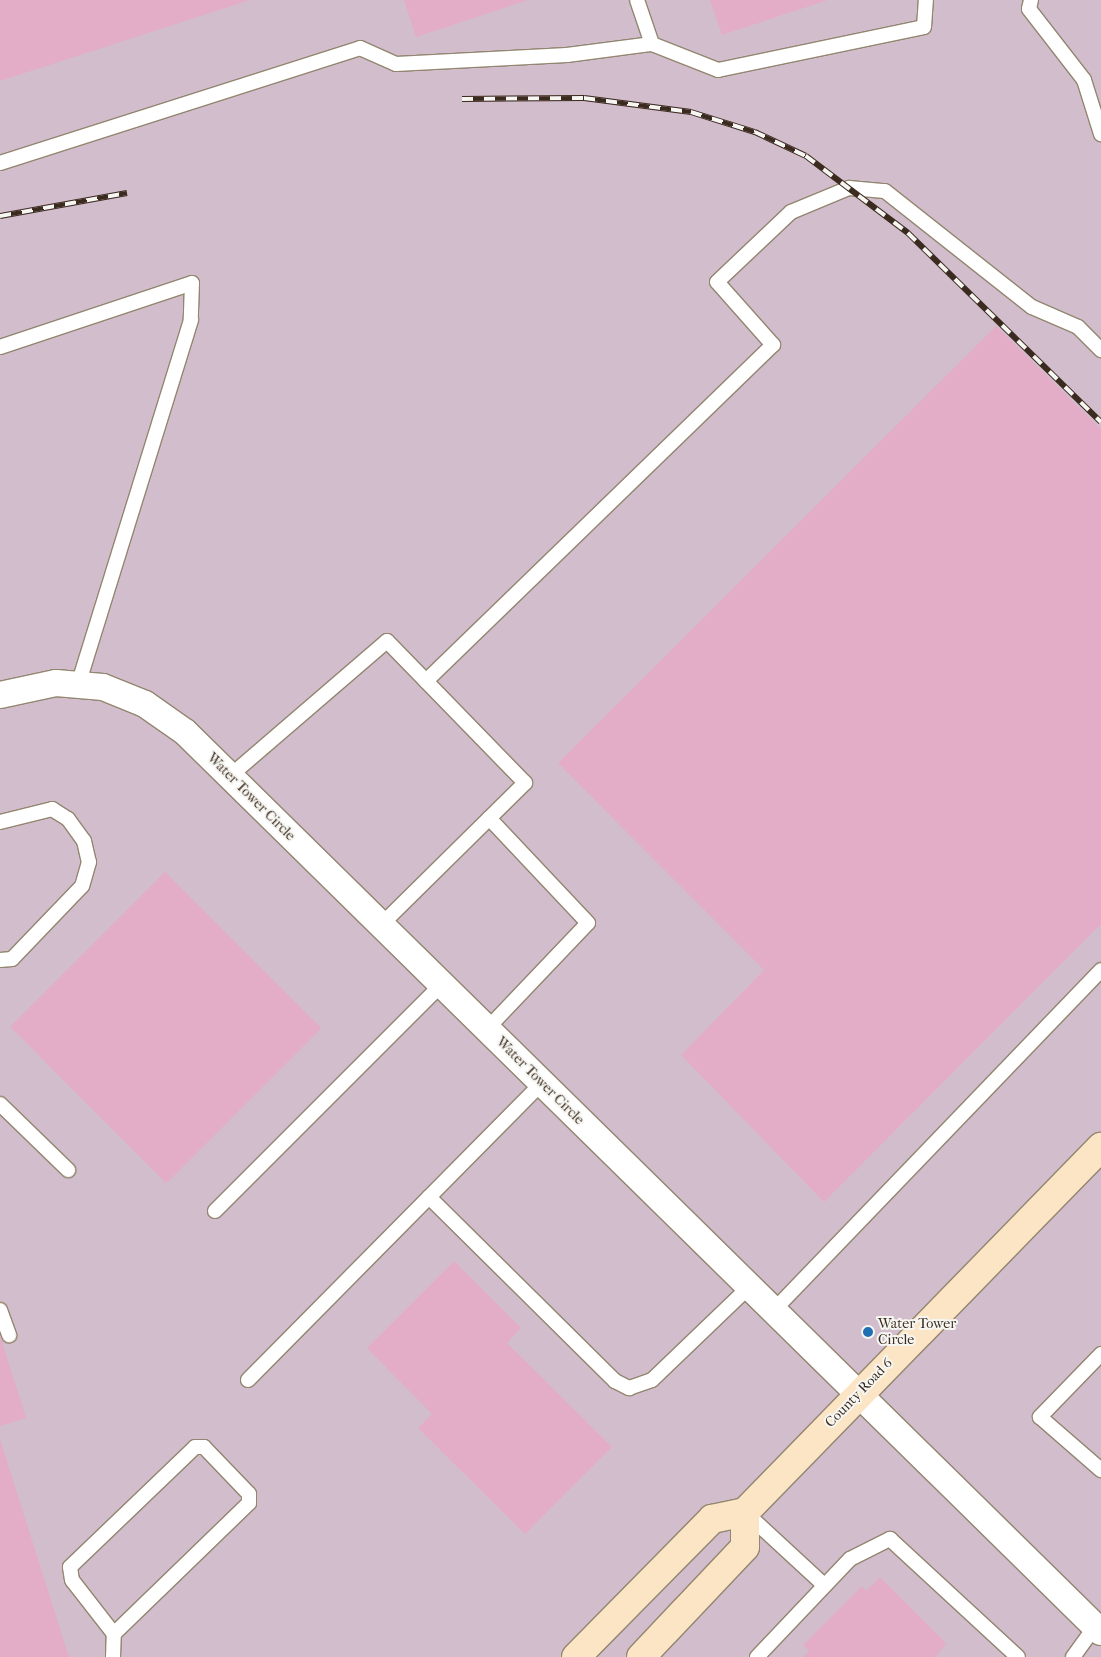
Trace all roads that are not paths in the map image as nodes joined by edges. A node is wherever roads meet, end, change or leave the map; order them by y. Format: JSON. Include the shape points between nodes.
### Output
{"nodes":[{"id":1,"x":637,"y":0,"type":"edge"},
{"id":2,"x":926,"y":0,"type":"edge"},
{"id":3,"x":1031,"y":0,"type":"edge"},
{"id":4,"x":652,"y":44,"type":"junction"},
{"id":5,"x":1101,"y":134,"type":"edge"},
{"id":6,"x":0,"y":163,"type":"edge"},
{"id":7,"x":0,"y":347,"type":"edge"},
{"id":8,"x":1101,"y":350,"type":"edge"},
{"id":9,"x":426,"y":681,"type":"junction"},
{"id":10,"x":78,"y":685,"type":"junction"},
{"id":11,"x":0,"y":695,"type":"edge"},
{"id":12,"x":230,"y":776,"type":"junction"},
{"id":13,"x":489,"y":818,"type":"junction"},
{"id":14,"x":0,"y":822,"type":"edge"},
{"id":15,"x":381,"y":925,"type":"junction"},
{"id":16,"x":0,"y":960,"type":"edge"},
{"id":17,"x":1101,"y":970,"type":"edge"},
{"id":18,"x":441,"y":985,"type":"junction"},
{"id":19,"x":487,"y":1029,"type":"junction"},
{"id":20,"x":542,"y":1083,"type":"junction"},
{"id":21,"x":0,"y":1104,"type":"edge"},
{"id":22,"x":1101,"y":1147,"type":"edge"},
{"id":23,"x":68,"y":1170,"type":"dead end"},
{"id":24,"x":430,"y":1198,"type":"junction"},
{"id":25,"x":215,"y":1211,"type":"dead end"},
{"id":26,"x":749,"y":1287,"type":"junction"},
{"id":27,"x":0,"y":1310,"type":"edge"},
{"id":28,"x":773,"y":1310,"type":"junction"},
{"id":29,"x":9,"y":1335,"type":"dead end"},
{"id":30,"x":1101,"y":1354,"type":"edge"},
{"id":31,"x":248,"y":1380,"type":"dead end"},
{"id":32,"x":858,"y":1394,"type":"junction"},
{"id":33,"x":1101,"y":1470,"type":"edge"},
{"id":34,"x":745,"y":1512,"type":"junction"},
{"id":35,"x":824,"y":1585,"type":"junction"},
{"id":36,"x":1098,"y":1630,"type":"edge"},
{"id":37,"x":114,"y":1634,"type":"junction"},
{"id":38,"x":113,"y":1657,"type":"edge"},
{"id":39,"x":576,"y":1657,"type":"edge"},
{"id":40,"x":641,"y":1657,"type":"edge"},
{"id":41,"x":757,"y":1657,"type":"edge"},
{"id":42,"x":1018,"y":1657,"type":"edge"},
{"id":43,"x":1073,"y":1657,"type":"edge"}],
"edges":[{"from":1,"to":4,"type":"lane"},
{"from":2,"to":4,"type":"lane","via":[[924,27],[718,70]]},
{"from":3,"to":5,"type":"lane","via":[[1028,9],[1084,80]]},
{"from":4,"to":6,"type":"lane","via":[[567,55],[396,64],[360,48]]},
{"from":7,"to":10,"type":"lane","via":[[192,283],[191,320]]},
{"from":8,"to":9,"type":"lane","via":[[1078,327],[1032,307],[886,191],[849,188],[791,212],[717,282],[774,345]]},
{"from":9,"to":12,"type":"lane","via":[[387,641]]},
{"from":9,"to":13,"type":"lane","via":[[525,783]]},
{"from":10,"to":11,"type":"street","name":"Water Tower Circle","via":[[56,683]]},
{"from":10,"to":12,"type":"street","name":"Water Tower Circle","via":[[103,687],[145,704],[184,732]]},
{"from":12,"to":15,"type":"street","name":"Water Tower Circle"},
{"from":13,"to":15,"type":"lane"},
{"from":13,"to":19,"type":"lane","via":[[588,923]]},
{"from":14,"to":16,"type":"lane","via":[[52,809],[68,819],[84,841],[89,862],[82,886],[12,959]]},
{"from":15,"to":18,"type":"street","name":"Water Tower Circle"},
{"from":17,"to":28,"type":"lane"},
{"from":18,"to":19,"type":"street","name":"Water Tower Circle"},
{"from":18,"to":25,"type":"lane"},
{"from":19,"to":20,"type":"street","name":"Water Tower Circle"},
{"from":20,"to":24,"type":"lane"},
{"from":20,"to":26,"type":"street","name":"Water Tower Circle"},
{"from":21,"to":23,"type":"lane"},
{"from":22,"to":32,"type":"main road","name":"County Road 6"},
{"from":24,"to":26,"type":"lane","via":[[615,1381],[628,1388],[652,1380]]},
{"from":24,"to":31,"type":"lane"},
{"from":26,"to":28,"type":"street","name":"Water Tower Circle"},
{"from":27,"to":29,"type":"lane"},
{"from":28,"to":32,"type":"street","name":"Water Tower Circle"},
{"from":30,"to":33,"type":"lane","via":[[1040,1417]]},
{"from":32,"to":34,"type":"main road","name":"County Road 6"},
{"from":32,"to":36,"type":"street","name":"Water Tower Circle"},
{"from":34,"to":35,"type":"lane"},
{"from":34,"to":39,"type":"main road","via":[[712,1519]]},
{"from":34,"to":40,"type":"main road","via":[[745,1546]]},
{"from":35,"to":41,"type":"lane"},
{"from":35,"to":42,"type":"lane","via":[[850,1559],[890,1539]]},
{"from":36,"to":43,"type":"lane"},
{"from":37,"to":37,"type":"lane","via":[[249,1503],[249,1494],[204,1447],[195,1447],[70,1567],[72,1580]]},
{"from":37,"to":38,"type":"lane"}]}
